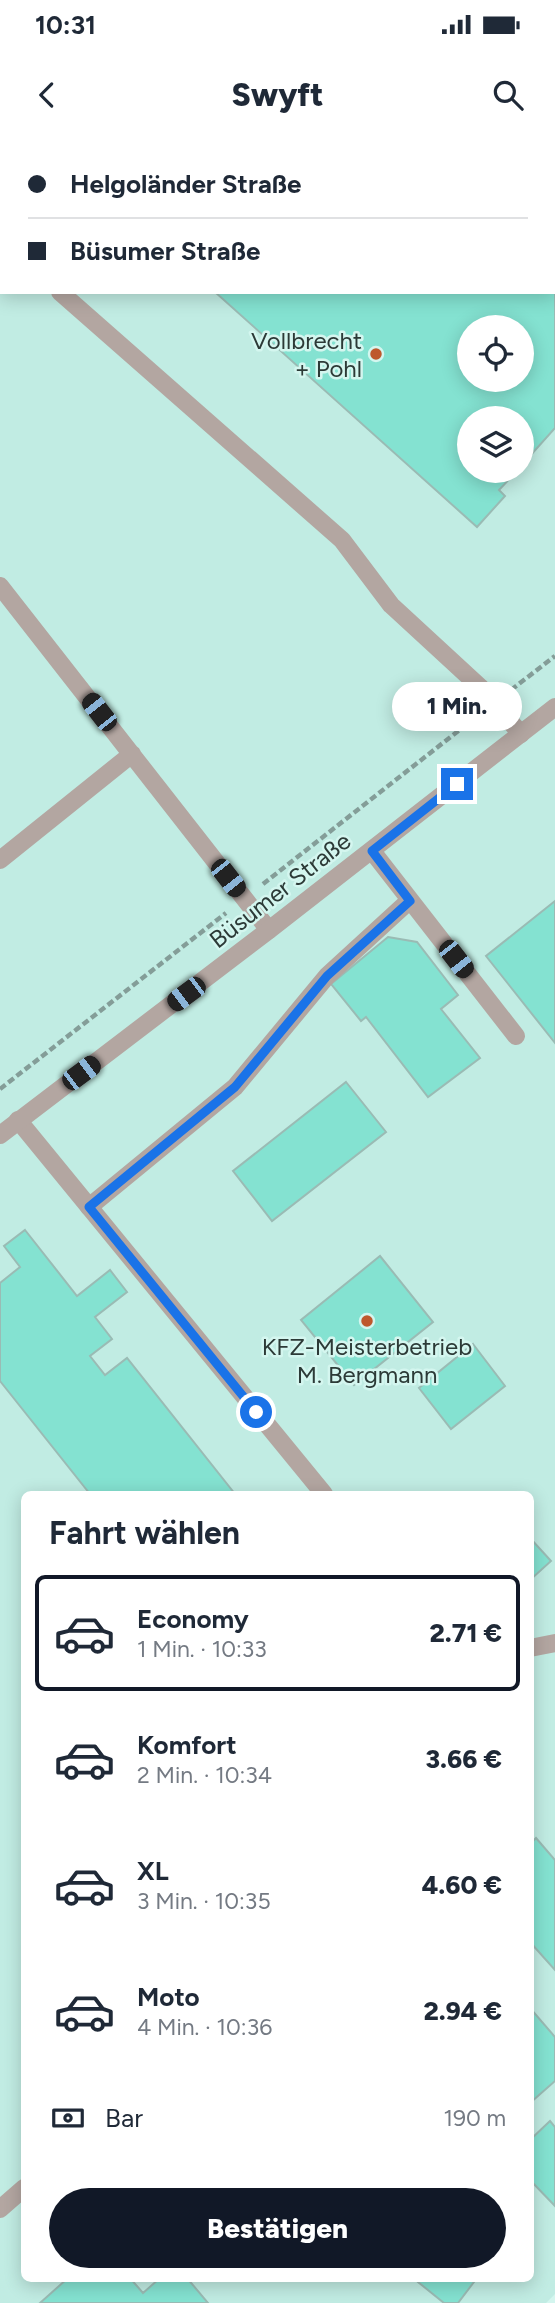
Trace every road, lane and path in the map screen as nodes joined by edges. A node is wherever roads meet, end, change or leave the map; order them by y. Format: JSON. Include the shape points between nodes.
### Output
{"nodes":[{"id":1,"x":62,"y":294,"type":"edge"},
{"id":2,"x":0,"y":586,"type":"edge"},
{"id":3,"x":555,"y":656,"type":"edge"},
{"id":4,"x":495,"y":703,"type":"junction"},
{"id":5,"x":555,"y":707,"type":"edge"},
{"id":6,"x":521,"y":734,"type":"junction"},
{"id":7,"x":132,"y":754,"type":"junction"},
{"id":8,"x":372,"y":851,"type":"junction"},
{"id":9,"x":0,"y":860,"type":"edge"},
{"id":10,"x":244,"y":899,"type":"junction"},
{"id":11,"x":410,"y":901,"type":"junction"},
{"id":12,"x":269,"y":930,"type":"junction"},
{"id":13,"x":516,"y":1036,"type":"dead end"},
{"id":14,"x":0,"y":1089,"type":"edge"},
{"id":15,"x":18,"y":1121,"type":"junction"},
{"id":16,"x":0,"y":1135,"type":"edge"},
{"id":17,"x":89,"y":1207,"type":"junction"},
{"id":18,"x":322,"y":1491,"type":"edge"},
{"id":19,"x":555,"y":1643,"type":"edge"},
{"id":20,"x":534,"y":1647,"type":"edge"},
{"id":21,"x":21,"y":2191,"type":"edge"},
{"id":22,"x":0,"y":2209,"type":"edge"}],
"edges":[{"from":1,"to":4,"type":"street","via":[[342,540],[391,605]]},
{"from":2,"to":7,"type":"street"},
{"from":3,"to":4,"type":"path"},
{"from":4,"to":6,"type":"street"},
{"from":4,"to":10,"type":"path"},
{"from":5,"to":6,"type":"street","name":"Büsumer Straße"},
{"from":6,"to":8,"type":"street","name":"Büsumer Straße"},
{"from":7,"to":9,"type":"street"},
{"from":7,"to":10,"type":"street"},
{"from":8,"to":11,"type":"street"},
{"from":8,"to":12,"type":"street","name":"Büsumer Straße"},
{"from":10,"to":12,"type":"street"},
{"from":10,"to":14,"type":"path"},
{"from":11,"to":13,"type":"street"},
{"from":11,"to":17,"type":"street","via":[[327,976],[235,1087]]},
{"from":12,"to":15,"type":"street","name":"Büsumer Straße"},
{"from":15,"to":16,"type":"street","name":"Büsumer Straße"},
{"from":15,"to":17,"type":"street"},
{"from":17,"to":18,"type":"street"},
{"from":19,"to":20,"type":"street"},
{"from":21,"to":22,"type":"street"}]}
